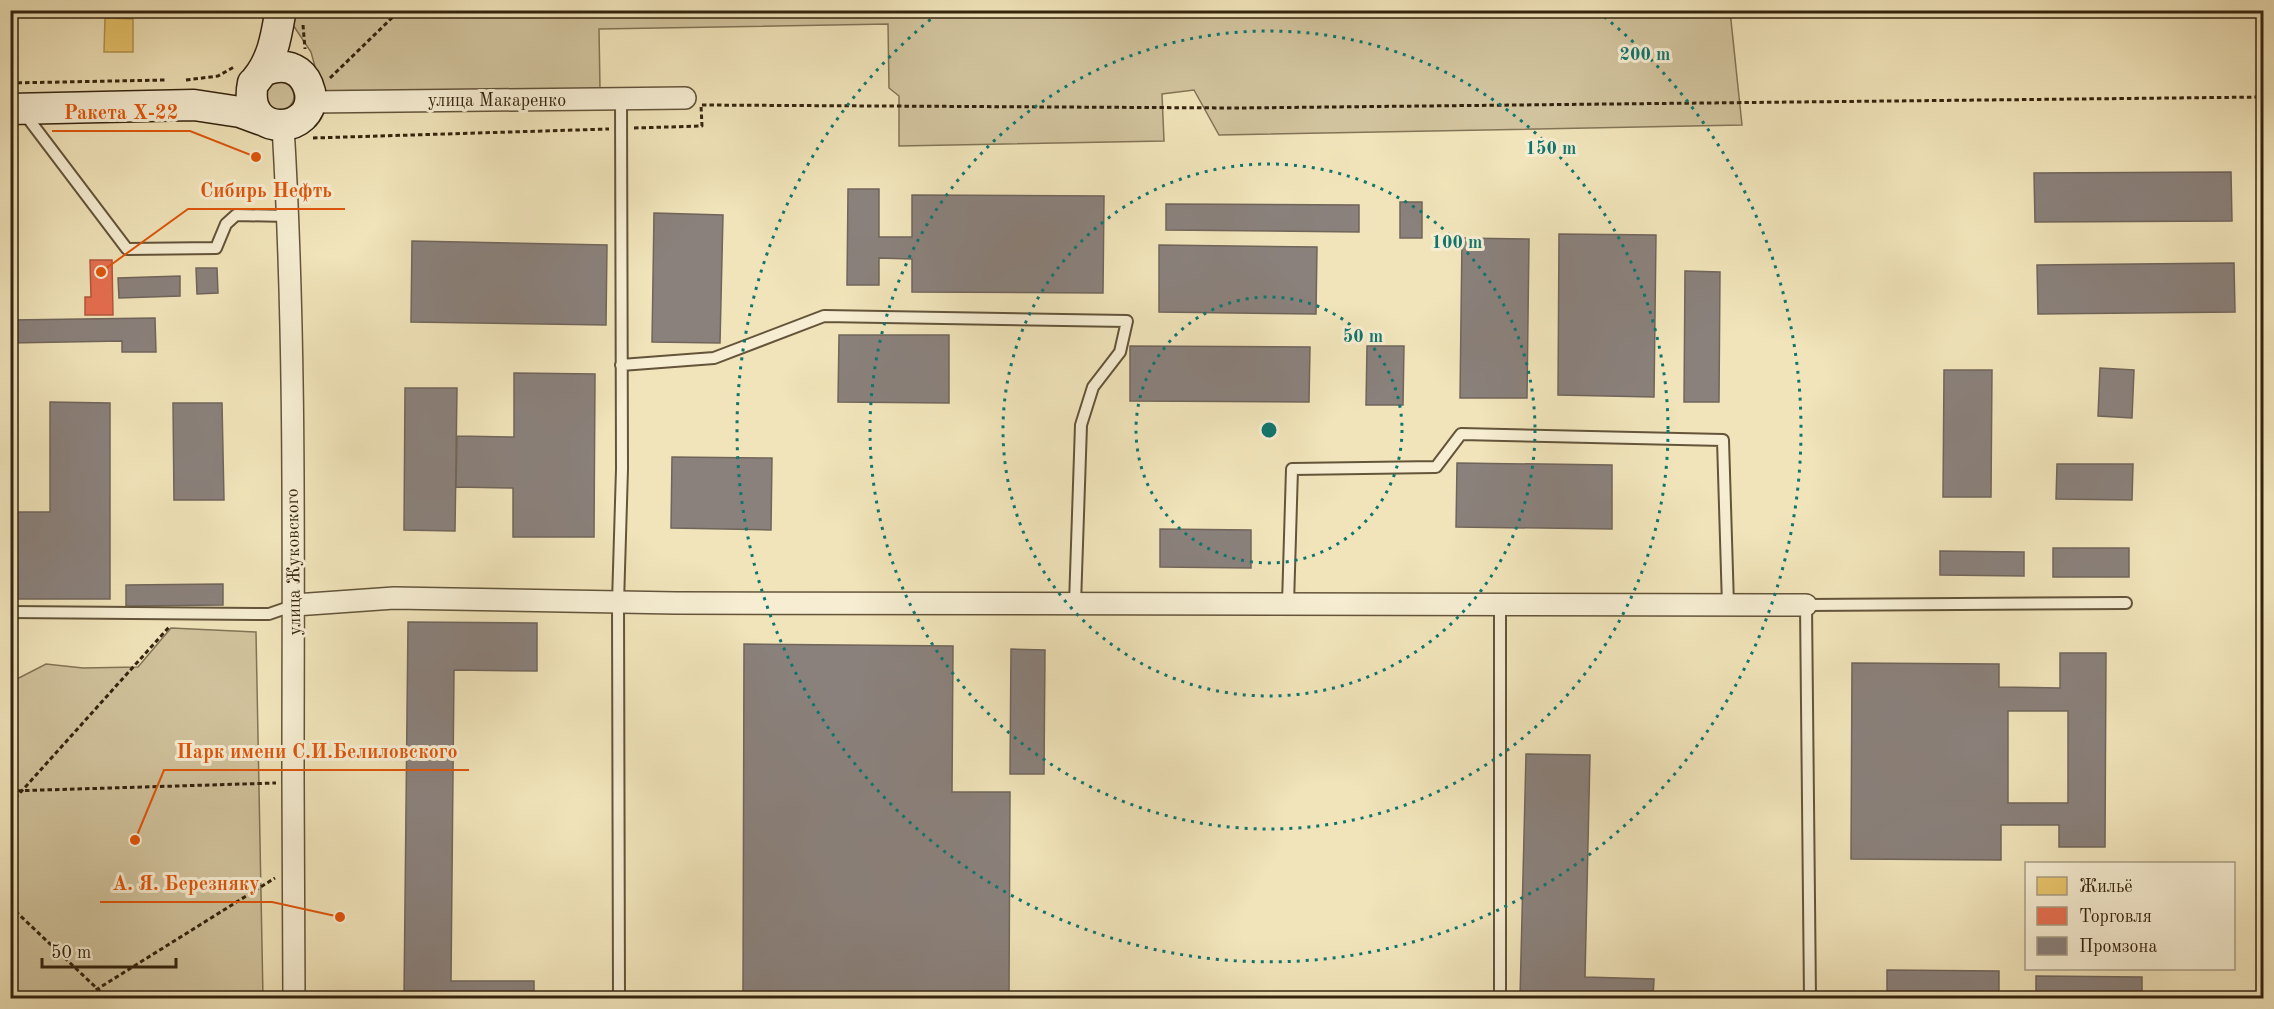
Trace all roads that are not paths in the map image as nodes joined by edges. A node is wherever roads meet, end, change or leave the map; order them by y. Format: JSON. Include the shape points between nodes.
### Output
{"nodes":[{"id":1,"x":280,"y":12,"type":"edge"},
{"id":2,"x":252,"y":73,"type":"junction"},
{"id":3,"x":306,"y":90,"type":"junction"},
{"id":4,"x":621,"y":98,"type":"junction"},
{"id":5,"x":14,"y":100,"type":"edge"},
{"id":6,"x":693,"y":102,"type":"road end"},
{"id":7,"x":194,"y":105,"type":"junction"},
{"id":8,"x":276,"y":128,"type":"junction"},
{"id":9,"x":288,"y":216,"type":"junction"},
{"id":10,"x":621,"y":365,"type":"junction"},
{"id":11,"x":618,"y":603,"type":"junction"},
{"id":12,"x":2126,"y":603,"type":"dead end"},
{"id":13,"x":1076,"y":604,"type":"junction"},
{"id":14,"x":1288,"y":604,"type":"junction"},
{"id":15,"x":295,"y":605,"type":"junction"},
{"id":16,"x":1500,"y":605,"type":"junction"},
{"id":17,"x":1728,"y":605,"type":"junction"},
{"id":18,"x":1806,"y":605,"type":"junction"},
{"id":19,"x":10,"y":612,"type":"edge"},
{"id":20,"x":294,"y":999,"type":"edge"},
{"id":21,"x":619,"y":999,"type":"edge"},
{"id":22,"x":1500,"y":999,"type":"edge"},
{"id":23,"x":1810,"y":999,"type":"edge"}],
"edges":[{"from":1,"to":2,"type":"street","via":[[276,38]]},
{"from":1,"to":3,"type":"street","via":[[288,56]]},
{"from":2,"to":3,"type":"street","via":[[280,66]]},
{"from":2,"to":7,"type":"street","via":[[227,96]]},
{"from":2,"to":8,"type":"street","via":[[253,109]]},
{"from":3,"to":4,"type":"street","name":"улица Макаренко"},
{"from":3,"to":8,"type":"street","via":[[300,118]]},
{"from":4,"to":6,"type":"street","name":"улица Макаренко"},
{"from":4,"to":10,"type":"lane"},
{"from":5,"to":7,"type":"street"},
{"from":5,"to":9,"type":"lane","via":[[127,249],[216,248],[226,224],[236,215]]},
{"from":7,"to":8,"type":"street","via":[[240,112]]},
{"from":8,"to":9,"type":"street","name":"улица Жуковского"},
{"from":9,"to":15,"type":"street","name":"улица Жуковского"},
{"from":10,"to":11,"type":"lane"},
{"from":10,"to":13,"type":"lane","via":[[714,358],[824,316],[1127,321],[1120,352],[1094,387],[1080,425]]},
{"from":11,"to":13,"type":"street"},
{"from":11,"to":15,"type":"street","via":[[394,598]]},
{"from":11,"to":21,"type":"lane"},
{"from":12,"to":18,"type":"lane"},
{"from":13,"to":14,"type":"street"},
{"from":14,"to":16,"type":"street"},
{"from":14,"to":17,"type":"lane","via":[[1292,468],[1436,466],[1461,434],[1723,440]]},
{"from":15,"to":19,"type":"lane","via":[[269,614]]},
{"from":15,"to":20,"type":"street","name":"улица Жуковского"},
{"from":16,"to":17,"type":"street"},
{"from":16,"to":22,"type":"lane"},
{"from":17,"to":18,"type":"street"},
{"from":18,"to":23,"type":"lane"}]}
